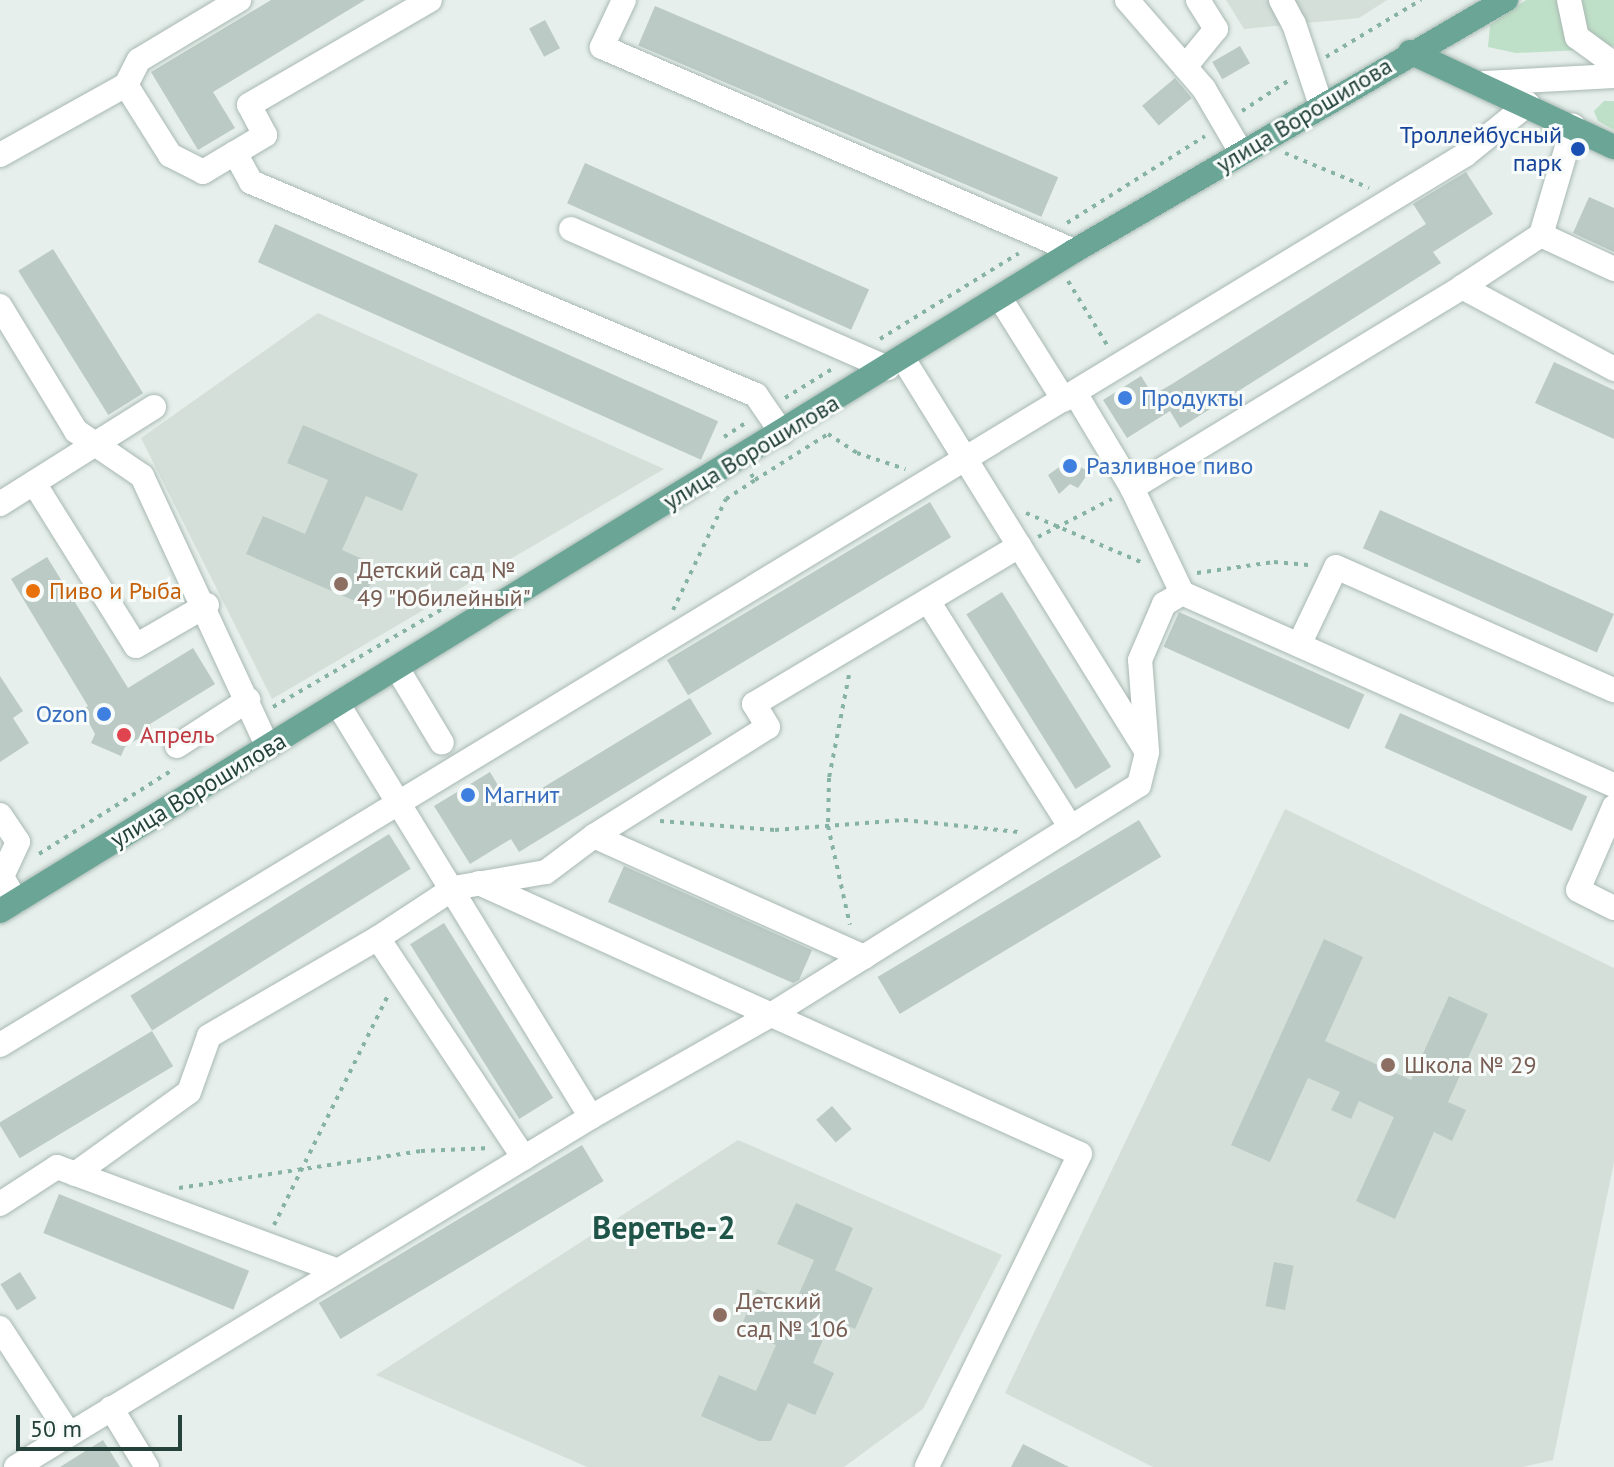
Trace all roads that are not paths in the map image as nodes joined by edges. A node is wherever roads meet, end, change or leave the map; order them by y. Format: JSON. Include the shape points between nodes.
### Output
{"nodes":[{"id":1,"x":239,"y":0,"type":"edge"},
{"id":2,"x":430,"y":0,"type":"edge"},
{"id":3,"x":624,"y":0,"type":"edge"},
{"id":4,"x":1127,"y":0,"type":"edge"},
{"id":5,"x":1198,"y":0,"type":"edge"},
{"id":6,"x":1281,"y":0,"type":"edge"},
{"id":7,"x":1506,"y":0,"type":"edge"},
{"id":8,"x":1569,"y":0,"type":"edge"},
{"id":9,"x":1410,"y":52,"type":"junction"},
{"id":10,"x":1614,"y":64,"type":"edge"},
{"id":11,"x":1185,"y":67,"type":"junction"},
{"id":12,"x":1614,"y":76,"type":"edge"},
{"id":13,"x":1485,"y":83,"type":"junction"},
{"id":14,"x":126,"y":85,"type":"junction"},
{"id":15,"x":1528,"y":104,"type":"junction"},
{"id":16,"x":1321,"y":105,"type":"junction"},
{"id":17,"x":1573,"y":126,"type":"junction"},
{"id":18,"x":1250,"y":147,"type":"junction"},
{"id":19,"x":1614,"y":147,"type":"edge"},
{"id":20,"x":235,"y":153,"type":"junction"},
{"id":21,"x":0,"y":155,"type":"edge"},
{"id":22,"x":571,"y":229,"type":"dead end"},
{"id":23,"x":1541,"y":235,"type":"junction"},
{"id":24,"x":1065,"y":257,"type":"junction"},
{"id":25,"x":1614,"y":269,"type":"edge"},
{"id":26,"x":1462,"y":287,"type":"junction"},
{"id":27,"x":1000,"y":298,"type":"junction"},
{"id":28,"x":0,"y":306,"type":"edge"},
{"id":29,"x":896,"y":364,"type":"junction"},
{"id":30,"x":1614,"y":369,"type":"edge"},
{"id":31,"x":1070,"y":396,"type":"junction"},
{"id":32,"x":154,"y":407,"type":"dead end"},
{"id":33,"x":782,"y":433,"type":"junction"},
{"id":34,"x":95,"y":444,"type":"junction"},
{"id":35,"x":965,"y":459,"type":"junction"},
{"id":36,"x":34,"y":483,"type":"junction"},
{"id":37,"x":1132,"y":488,"type":"junction"},
{"id":38,"x":0,"y":504,"type":"edge"},
{"id":39,"x":1019,"y":546,"type":"junction"},
{"id":40,"x":1182,"y":593,"type":"junction"},
{"id":41,"x":928,"y":601,"type":"junction"},
{"id":42,"x":207,"y":605,"type":"junction"},
{"id":43,"x":1299,"y":645,"type":"junction"},
{"id":44,"x":397,"y":668,"type":"junction"},
{"id":45,"x":1614,"y":690,"type":"edge"},
{"id":46,"x":339,"y":706,"type":"junction"},
{"id":47,"x":252,"y":709,"type":"junction"},
{"id":48,"x":442,"y":743,"type":"dead end"},
{"id":49,"x":268,"y":747,"type":"junction"},
{"id":50,"x":1147,"y":752,"type":"junction"},
{"id":51,"x":176,"y":757,"type":"road end"},
{"id":52,"x":1614,"y":785,"type":"edge"},
{"id":53,"x":400,"y":800,"type":"junction"},
{"id":54,"x":1614,"y":807,"type":"edge"},
{"id":55,"x":0,"y":815,"type":"edge"},
{"id":56,"x":1063,"y":832,"type":"junction"},
{"id":57,"x":594,"y":836,"type":"junction"},
{"id":58,"x":479,"y":883,"type":"junction"},
{"id":59,"x":454,"y":888,"type":"junction"},
{"id":60,"x":4,"y":900,"type":"edge"},
{"id":61,"x":1614,"y":908,"type":"edge"},
{"id":62,"x":378,"y":938,"type":"junction"},
{"id":63,"x":864,"y":957,"type":"junction"},
{"id":64,"x":774,"y":1013,"type":"junction"},
{"id":65,"x":0,"y":1045,"type":"edge"},
{"id":66,"x":591,"y":1117,"type":"junction"},
{"id":67,"x":524,"y":1158,"type":"junction"},
{"id":68,"x":75,"y":1174,"type":"junction"},
{"id":69,"x":0,"y":1204,"type":"edge"},
{"id":70,"x":336,"y":1270,"type":"junction"},
{"id":71,"x":0,"y":1328,"type":"edge"},
{"id":72,"x":111,"y":1408,"type":"junction"},
{"id":73,"x":69,"y":1434,"type":"junction"},
{"id":74,"x":16,"y":1467,"type":"edge"},
{"id":75,"x":147,"y":1467,"type":"edge"},
{"id":76,"x":927,"y":1467,"type":"edge"}],
"edges":[{"from":1,"to":14,"type":"lane","via":[[139,60]]},
{"from":2,"to":20,"type":"lane","via":[[249,105],[265,135]]},
{"from":3,"to":24,"type":"lane","via":[[602,47],[1043,238]]},
{"from":4,"to":11,"type":"lane"},
{"from":5,"to":11,"type":"lane","via":[[1216,29]]},
{"from":6,"to":16,"type":"lane"},
{"from":7,"to":9,"type":"main road","name":"улица Ворошилова"},
{"from":8,"to":10,"type":"lane","via":[[1577,37]]},
{"from":9,"to":13,"type":"main road"},
{"from":9,"to":16,"type":"main road","name":"улица Ворошилова"},
{"from":11,"to":18,"type":"lane","via":[[1223,122]]},
{"from":12,"to":13,"type":"lane"},
{"from":13,"to":15,"type":"main road"},
{"from":14,"to":20,"type":"lane","via":[[170,155],[203,172]]},
{"from":14,"to":21,"type":"lane"},
{"from":15,"to":17,"type":"main road"},
{"from":15,"to":31,"type":"lane","via":[[1465,155]]},
{"from":16,"to":18,"type":"main road","name":"улица Ворошилова"},
{"from":17,"to":19,"type":"main road"},
{"from":17,"to":23,"type":"lane"},
{"from":18,"to":24,"type":"main road","name":"улица Ворошилова"},
{"from":20,"to":33,"type":"lane","via":[[251,182],[756,395]]},
{"from":22,"to":29,"type":"lane","via":[[856,354]]},
{"from":23,"to":25,"type":"lane"},
{"from":23,"to":26,"type":"lane"},
{"from":24,"to":27,"type":"main road","name":"улица Ворошилова"},
{"from":26,"to":30,"type":"lane"},
{"from":26,"to":37,"type":"lane"},
{"from":27,"to":29,"type":"main road","name":"улица Ворошилова"},
{"from":27,"to":31,"type":"lane"},
{"from":28,"to":34,"type":"lane","via":[[76,431]]},
{"from":29,"to":33,"type":"main road","name":"улица Ворошилова"},
{"from":29,"to":35,"type":"lane"},
{"from":31,"to":35,"type":"lane"},
{"from":31,"to":37,"type":"lane"},
{"from":32,"to":34,"type":"lane"},
{"from":33,"to":44,"type":"main road","name":"улица Ворошилова"},
{"from":34,"to":36,"type":"lane"},
{"from":34,"to":42,"type":"lane","via":[[142,476]]},
{"from":35,"to":39,"type":"lane"},
{"from":35,"to":53,"type":"lane"},
{"from":36,"to":38,"type":"lane"},
{"from":36,"to":42,"type":"lane","via":[[136,646]]},
{"from":37,"to":40,"type":"lane"},
{"from":39,"to":41,"type":"lane"},
{"from":39,"to":50,"type":"lane"},
{"from":40,"to":43,"type":"lane"},
{"from":40,"to":50,"type":"lane","via":[[1164,604],[1140,660]]},
{"from":41,"to":56,"type":"lane"},
{"from":41,"to":57,"type":"lane","via":[[754,704],[768,727]]},
{"from":42,"to":47,"type":"lane"},
{"from":43,"to":45,"type":"lane","via":[[1336,567]]},
{"from":43,"to":52,"type":"lane"},
{"from":44,"to":46,"type":"main road","name":"улица Ворошилова"},
{"from":44,"to":48,"type":"lane"},
{"from":46,"to":49,"type":"main road","name":"улица Ворошилова"},
{"from":46,"to":53,"type":"lane"},
{"from":47,"to":49,"type":"lane"},
{"from":47,"to":51,"type":"lane"},
{"from":49,"to":60,"type":"main road","name":"улица Ворошилова"},
{"from":50,"to":56,"type":"lane","via":[[1139,785]]},
{"from":53,"to":59,"type":"lane"},
{"from":53,"to":65,"type":"lane"},
{"from":54,"to":61,"type":"lane","via":[[1578,890]]},
{"from":55,"to":60,"type":"lane","via":[[18,842]]},
{"from":56,"to":63,"type":"lane"},
{"from":57,"to":58,"type":"lane","via":[[546,872]]},
{"from":57,"to":63,"type":"lane"},
{"from":58,"to":59,"type":"lane"},
{"from":58,"to":64,"type":"lane"},
{"from":59,"to":62,"type":"lane"},
{"from":59,"to":66,"type":"lane"},
{"from":62,"to":67,"type":"lane"},
{"from":62,"to":68,"type":"lane","via":[[209,1036],[189,1092]]},
{"from":63,"to":64,"type":"lane"},
{"from":64,"to":66,"type":"lane"},
{"from":64,"to":76,"type":"lane","via":[[1080,1154]]},
{"from":66,"to":67,"type":"lane"},
{"from":67,"to":70,"type":"lane"},
{"from":68,"to":69,"type":"lane","via":[[57,1167]]},
{"from":68,"to":70,"type":"lane"},
{"from":70,"to":72,"type":"lane"},
{"from":71,"to":73,"type":"lane"},
{"from":72,"to":73,"type":"lane"},
{"from":72,"to":75,"type":"lane"},
{"from":73,"to":74,"type":"lane"}]}
